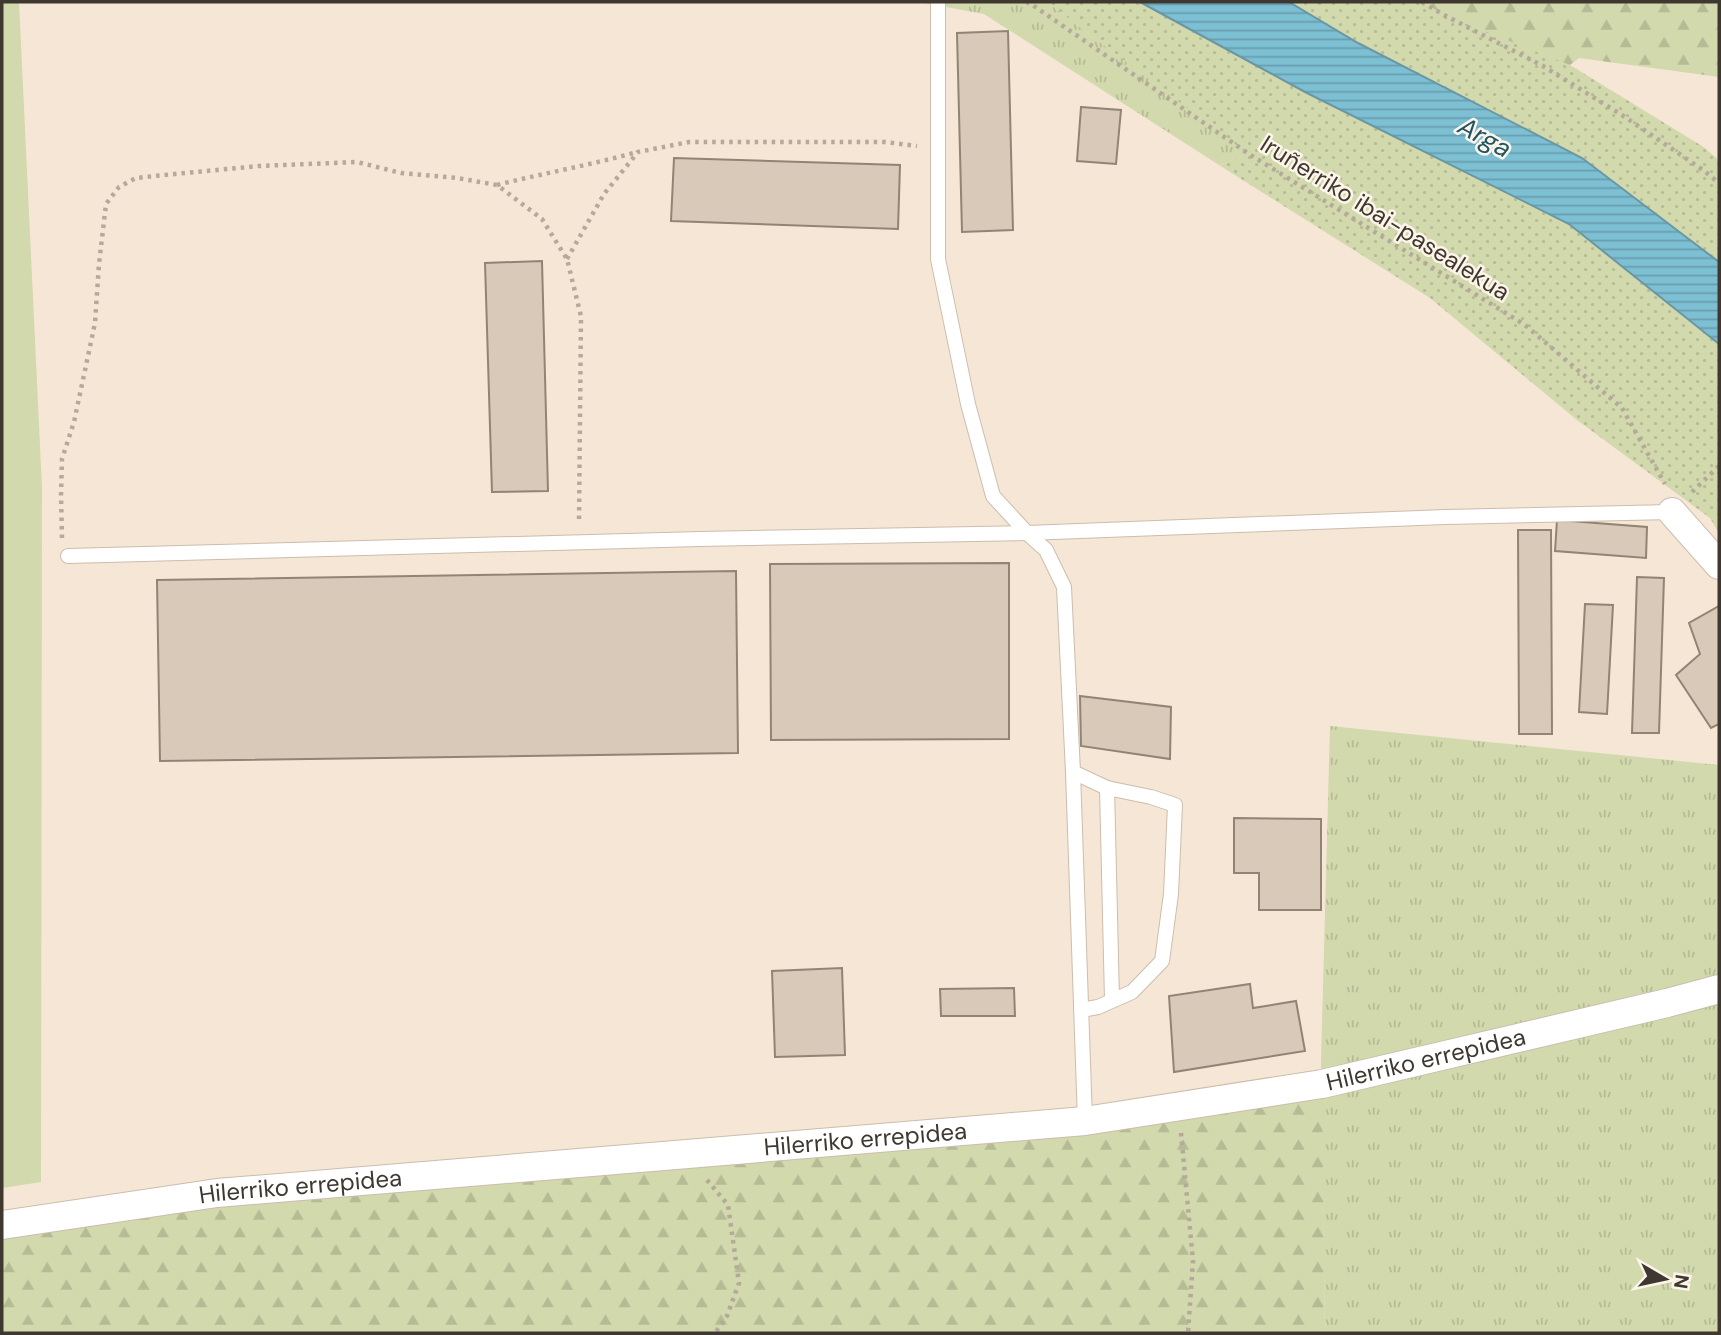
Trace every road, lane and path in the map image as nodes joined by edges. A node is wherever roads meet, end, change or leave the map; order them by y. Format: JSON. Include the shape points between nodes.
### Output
{"nodes":[{"id":1,"x":938,"y":2,"type":"edge"},
{"id":2,"x":1026,"y":2,"type":"edge"},
{"id":3,"x":1422,"y":2,"type":"edge"},
{"id":4,"x":938,"y":150,"type":"junction"},
{"id":5,"x":638,"y":152,"type":"junction"},
{"id":6,"x":1719,"y":183,"type":"edge"},
{"id":7,"x":497,"y":185,"type":"junction"},
{"id":8,"x":567,"y":259,"type":"junction"},
{"id":9,"x":1719,"y":466,"type":"edge"},
{"id":10,"x":1681,"y":503,"type":"junction"},
{"id":11,"x":1027,"y":533,"type":"junction"},
{"id":12,"x":579,"y":542,"type":"junction"},
{"id":13,"x":68,"y":556,"type":"joint"},
{"id":14,"x":1719,"y":565,"type":"edge"},
{"id":15,"x":1073,"y":772,"type":"junction"},
{"id":16,"x":1107,"y":788,"type":"junction"},
{"id":17,"x":1719,"y":989,"type":"edge"},
{"id":18,"x":1112,"y":1000,"type":"junction"},
{"id":19,"x":1081,"y":1010,"type":"junction"},
{"id":20,"x":1166,"y":1108,"type":"junction"},
{"id":21,"x":1086,"y":1121,"type":"junction"},
{"id":22,"x":693,"y":1153,"type":"junction"},
{"id":23,"x":2,"y":1225,"type":"edge"},
{"id":24,"x":715,"y":1333,"type":"edge"},
{"id":25,"x":1188,"y":1333,"type":"edge"}],
"edges":[{"from":1,"to":4,"type":"lane"},
{"from":2,"to":10,"type":"path","name":"Iruñerriko ibai-pasealekua","via":[[1249,154],[1525,325],[1622,408],[1668,491]]},
{"from":3,"to":6,"type":"path","via":[[1544,66]]},
{"from":4,"to":5,"type":"path","via":[[885,142],[806,141],[689,142]]},
{"from":4,"to":11,"type":"lane","via":[[939,259],[968,404],[993,496]]},
{"from":5,"to":7,"type":"path"},
{"from":5,"to":8,"type":"path","via":[[604,194]]},
{"from":7,"to":8,"type":"path","via":[[542,219]]},
{"from":7,"to":13,"type":"path","via":[[401,173],[357,162],[155,176],[118,187],[106,204],[95,323],[62,459],[62,540]]},
{"from":8,"to":12,"type":"path","via":[[580,316]]},
{"from":9,"to":10,"type":"path"},
{"from":10,"to":11,"type":"lane"},
{"from":10,"to":14,"type":"street"},
{"from":11,"to":12,"type":"lane"},
{"from":11,"to":15,"type":"lane","via":[[1046,550],[1064,587]]},
{"from":12,"to":13,"type":"lane"},
{"from":15,"to":16,"type":"lane"},
{"from":15,"to":19,"type":"lane"},
{"from":16,"to":18,"type":"lane"},
{"from":16,"to":18,"type":"lane","via":[[1174,805],[1171,894],[1162,961],[1132,992]]},
{"from":17,"to":20,"type":"street","name":"Hilerriko errepidea","via":[[1322,1084]]},
{"from":18,"to":19,"type":"lane"},
{"from":19,"to":21,"type":"lane"},
{"from":20,"to":21,"type":"street","name":"Hilerriko errepidea"},
{"from":20,"to":25,"type":"path","via":[[1181,1131],[1193,1261]]},
{"from":21,"to":22,"type":"street","name":"Hilerriko errepidea"},
{"from":22,"to":23,"type":"street","name":"Hilerriko errepidea","via":[[217,1193]]},
{"from":22,"to":24,"type":"path","via":[[728,1205],[739,1283]]}]}
